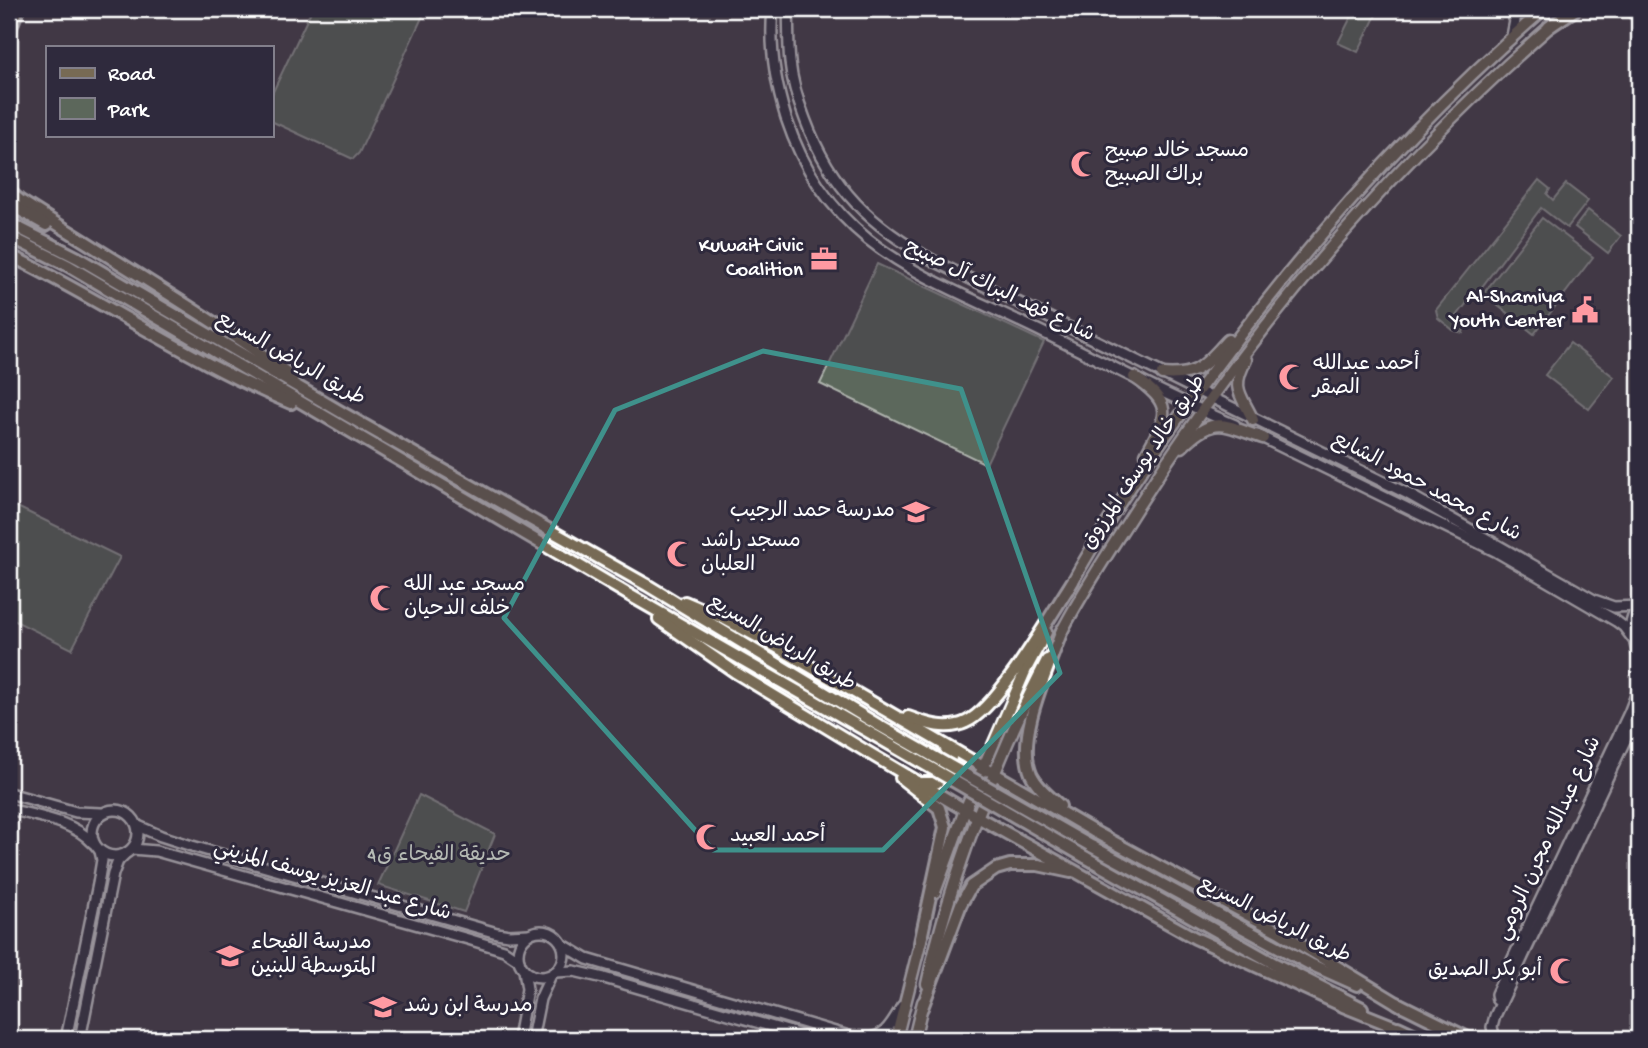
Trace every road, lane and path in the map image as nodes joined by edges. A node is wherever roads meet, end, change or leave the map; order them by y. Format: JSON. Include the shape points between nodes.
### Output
{"nodes":[{"id":1,"x":15,"y":9,"type":"edge"},
{"id":2,"x":773,"y":9,"type":"edge"},
{"id":3,"x":788,"y":9,"type":"edge"},
{"id":4,"x":1510,"y":9,"type":"edge"},
{"id":5,"x":1544,"y":9,"type":"edge"},
{"id":6,"x":1570,"y":9,"type":"edge"},
{"id":7,"x":1576,"y":9,"type":"edge"},
{"id":8,"x":1629,"y":9,"type":"edge"},
{"id":9,"x":9,"y":17,"type":"edge"},
{"id":10,"x":1639,"y":20,"type":"edge"},
{"id":11,"x":1549,"y":27,"type":"junction"},
{"id":12,"x":9,"y":32,"type":"edge"},
{"id":13,"x":1512,"y":36,"type":"junction"},
{"id":14,"x":788,"y":37,"type":"junction"},
{"id":15,"x":772,"y":41,"type":"junction"},
{"id":16,"x":1438,"y":110,"type":"junction"},
{"id":17,"x":814,"y":145,"type":"junction"},
{"id":18,"x":800,"y":154,"type":"junction"},
{"id":19,"x":1395,"y":177,"type":"junction"},
{"id":20,"x":9,"y":191,"type":"edge"},
{"id":21,"x":848,"y":197,"type":"junction"},
{"id":22,"x":9,"y":204,"type":"edge"},
{"id":23,"x":836,"y":209,"type":"junction"},
{"id":24,"x":862,"y":212,"type":"junction"},
{"id":25,"x":9,"y":223,"type":"edge"},
{"id":26,"x":849,"y":223,"type":"junction"},
{"id":27,"x":9,"y":236,"type":"edge"},
{"id":28,"x":34,"y":242,"type":"junction"},
{"id":29,"x":89,"y":245,"type":"junction"},
{"id":30,"x":12,"y":257,"type":"edge"},
{"id":31,"x":1034,"y":309,"type":"junction"},
{"id":32,"x":1256,"y":313,"type":"junction"},
{"id":33,"x":1275,"y":315,"type":"junction"},
{"id":34,"x":1052,"y":318,"type":"junction"},
{"id":35,"x":1025,"y":324,"type":"junction"},
{"id":36,"x":1045,"y":333,"type":"junction"},
{"id":37,"x":1162,"y":374,"type":"junction"},
{"id":38,"x":1134,"y":377,"type":"junction"},
{"id":39,"x":1197,"y":391,"type":"junction"},
{"id":40,"x":1210,"y":398,"type":"junction"},
{"id":41,"x":1188,"y":404,"type":"junction"},
{"id":42,"x":1201,"y":410,"type":"junction"},
{"id":43,"x":346,"y":415,"type":"junction"},
{"id":44,"x":326,"y":418,"type":"junction"},
{"id":45,"x":1254,"y":420,"type":"junction"},
{"id":46,"x":1263,"y":438,"type":"junction"},
{"id":47,"x":1341,"y":461,"type":"junction"},
{"id":48,"x":1164,"y":464,"type":"junction"},
{"id":49,"x":1335,"y":473,"type":"junction"},
{"id":50,"x":1128,"y":490,"type":"junction"},
{"id":51,"x":1408,"y":494,"type":"junction"},
{"id":52,"x":1405,"y":507,"type":"junction"},
{"id":53,"x":1073,"y":581,"type":"junction"},
{"id":54,"x":647,"y":585,"type":"junction"},
{"id":55,"x":631,"y":596,"type":"junction"},
{"id":56,"x":1639,"y":607,"type":"edge"},
{"id":57,"x":1062,"y":630,"type":"junction"},
{"id":58,"x":1636,"y":643,"type":"edge"},
{"id":59,"x":1639,"y":660,"type":"edge"},
{"id":60,"x":1639,"y":687,"type":"edge"},
{"id":61,"x":872,"y":702,"type":"junction"},
{"id":62,"x":1639,"y":711,"type":"edge"},
{"id":63,"x":876,"y":730,"type":"junction"},
{"id":64,"x":943,"y":744,"type":"junction"},
{"id":65,"x":869,"y":753,"type":"junction"},
{"id":66,"x":984,"y":767,"type":"junction"},
{"id":67,"x":996,"y":774,"type":"junction"},
{"id":68,"x":920,"y":783,"type":"junction"},
{"id":69,"x":9,"y":793,"type":"edge"},
{"id":70,"x":1030,"y":794,"type":"junction"},
{"id":71,"x":9,"y":809,"type":"edge"},
{"id":72,"x":965,"y":810,"type":"junction"},
{"id":73,"x":103,"y":812,"type":"junction"},
{"id":74,"x":978,"y":817,"type":"junction"},
{"id":75,"x":138,"y":825,"type":"junction"},
{"id":76,"x":1093,"y":831,"type":"junction"},
{"id":77,"x":1012,"y":834,"type":"junction"},
{"id":78,"x":98,"y":849,"type":"junction"},
{"id":79,"x":128,"y":852,"type":"junction"},
{"id":80,"x":100,"y":870,"type":"junction"},
{"id":81,"x":113,"y":874,"type":"junction"},
{"id":82,"x":1084,"y":874,"type":"junction"},
{"id":83,"x":404,"y":906,"type":"junction"},
{"id":84,"x":422,"y":911,"type":"junction"},
{"id":85,"x":402,"y":921,"type":"junction"},
{"id":86,"x":419,"y":925,"type":"junction"},
{"id":87,"x":497,"y":933,"type":"junction"},
{"id":88,"x":529,"y":934,"type":"junction"},
{"id":89,"x":920,"y":943,"type":"junction"},
{"id":90,"x":562,"y":944,"type":"junction"},
{"id":91,"x":493,"y":946,"type":"junction"},
{"id":92,"x":519,"y":960,"type":"junction"},
{"id":93,"x":524,"y":970,"type":"junction"},
{"id":94,"x":80,"y":972,"type":"junction"},
{"id":95,"x":92,"y":974,"type":"junction"},
{"id":96,"x":553,"y":974,"type":"junction"},
{"id":97,"x":76,"y":990,"type":"junction"},
{"id":98,"x":89,"y":993,"type":"junction"},
{"id":99,"x":526,"y":996,"type":"junction"},
{"id":100,"x":906,"y":998,"type":"junction"},
{"id":101,"x":540,"y":999,"type":"junction"},
{"id":102,"x":1502,"y":1002,"type":"junction"},
{"id":103,"x":746,"y":1005,"type":"junction"},
{"id":104,"x":1402,"y":1006,"type":"junction"},
{"id":105,"x":922,"y":1008,"type":"junction"},
{"id":106,"x":764,"y":1010,"type":"junction"},
{"id":107,"x":745,"y":1018,"type":"junction"},
{"id":108,"x":760,"y":1023,"type":"junction"},
{"id":109,"x":809,"y":1024,"type":"junction"},
{"id":110,"x":1403,"y":1030,"type":"junction"},
{"id":111,"x":810,"y":1038,"type":"edge"},
{"id":112,"x":66,"y":1039,"type":"edge"},
{"id":113,"x":80,"y":1039,"type":"edge"},
{"id":114,"x":518,"y":1039,"type":"edge"},
{"id":115,"x":532,"y":1039,"type":"edge"},
{"id":116,"x":897,"y":1039,"type":"edge"},
{"id":117,"x":914,"y":1039,"type":"edge"},
{"id":118,"x":1423,"y":1039,"type":"edge"},
{"id":119,"x":1470,"y":1039,"type":"edge"},
{"id":120,"x":1495,"y":1039,"type":"edge"}],
"edges":[{"from":1,"to":9,"type":"main road"},
{"from":1,"to":12,"type":"highway"},
{"from":2,"to":15,"type":"main road","name":"شارع فهد البراك آل صبيح"},
{"from":3,"to":14,"type":"main road","name":"شارع فهد البراك آل صبيح"},
{"from":4,"to":13,"type":"main road","via":[[1515,21]]},
{"from":5,"to":13,"type":"main road","name":"طريق خالد يوسف المرزوق"},
{"from":6,"to":11,"type":"main road","name":"طريق خالد يوسف المرزوق"},
{"from":7,"to":11,"type":"highway"},
{"from":8,"to":10,"type":"main road"},
{"from":11,"to":19,"type":"main road","name":"طريق خالد يوسف المرزوق"},
{"from":13,"to":16,"type":"main road","name":"طريق خالد يوسف المرزوق"},
{"from":14,"to":15,"type":"main road","via":[[781,44]]},
{"from":14,"to":17,"type":"main road","name":"شارع فهد البراك آل صبيح","via":[[792,76]]},
{"from":15,"to":18,"type":"main road","name":"شارع فهد البراك آل صبيح","via":[[775,79]]},
{"from":16,"to":19,"type":"main road","via":[[1385,169],[1386,178]]},
{"from":16,"to":32,"type":"main road","name":"طريق خالد يوسف المرزوق","via":[[1365,182]]},
{"from":17,"to":18,"type":"main road","via":[[803,143]]},
{"from":17,"to":21,"type":"main road","name":"شارع فهد البراك آل صبيح"},
{"from":18,"to":23,"type":"main road","name":"شارع فهد البراك آل صبيح"},
{"from":19,"to":33,"type":"main road","name":"طريق خالد يوسف المرزوق"},
{"from":20,"to":29,"type":"highway"},
{"from":21,"to":23,"type":"main road","via":[[845,209]]},
{"from":21,"to":24,"type":"main road","name":"شارع فهد البراك آل صبيح"},
{"from":22,"to":29,"type":"highway"},
{"from":23,"to":26,"type":"main road","name":"شارع فهد البراك آل صبيح"},
{"from":24,"to":26,"type":"main road","via":[[850,214]]},
{"from":24,"to":31,"type":"main road","name":"شارع فهد البراك آل صبيح","via":[[912,249]]},
{"from":25,"to":28,"type":"highway","name":"طريق الرياض السريع"},
{"from":26,"to":35,"type":"main road","name":"شارع فهد البراك آل صبيح","via":[[912,270]]},
{"from":27,"to":28,"type":"highway","name":"طريق الرياض السريع"},
{"from":28,"to":43,"type":"highway","name":"طريق الرياض السريع","via":[[78,258]]},
{"from":28,"to":44,"type":"highway","name":"طريق الرياض السريع"},
{"from":29,"to":43,"type":"highway","via":[[229,331]]},
{"from":30,"to":44,"type":"highway","via":[[215,367]]},
{"from":31,"to":34,"type":"main road","name":"شارع فهد البراك آل صبيح"},
{"from":31,"to":35,"type":"main road","via":[[1035,317]]},
{"from":32,"to":37,"type":"main road","via":[[1199,369]]},
{"from":32,"to":39,"type":"main road","name":"طريق خالد يوسف المرزوق"},
{"from":33,"to":40,"type":"main road","name":"طريق خالد يوسف المرزوق"},
{"from":33,"to":45,"type":"main road","via":[[1237,379],[1238,393]]},
{"from":34,"to":36,"type":"main road","via":[[1042,325]]},
{"from":34,"to":37,"type":"main road","name":"شارع فهد البراك آل صبيح"},
{"from":35,"to":36,"type":"main road","name":"شارع فهد البراك آل صبيح"},
{"from":36,"to":38,"type":"main road","name":"شارع فهد البراك آل صبيح"},
{"from":37,"to":39,"type":"main road","name":"شارع فهد البراك آل صبيح"},
{"from":38,"to":41,"type":"main road","name":"شارع فهد البراك آل صبيح"},
{"from":38,"to":50,"type":"main road","via":[[1158,396],[1164,413]]},
{"from":39,"to":40,"type":"main road","name":"شارع محمد حمود الشايع"},
{"from":39,"to":41,"type":"main road","name":"طريق خالد يوسف المرزوق"},
{"from":40,"to":42,"type":"main road","name":"طريق خالد يوسف المرزوق"},
{"from":40,"to":45,"type":"main road","name":"شارع محمد حمود الشايع"},
{"from":41,"to":42,"type":"main road","name":"شارع فهد البراك آل صبيح"},
{"from":41,"to":50,"type":"main road","name":"طريق خالد يوسف المرزوق"},
{"from":42,"to":46,"type":"main road","name":"شارع محمد حمود الشايع"},
{"from":42,"to":48,"type":"main road","name":"طريق خالد يوسف المرزوق"},
{"from":43,"to":54,"type":"highway","name":"طريق الرياض السريع"},
{"from":44,"to":55,"type":"highway","name":"طريق الرياض السريع"},
{"from":45,"to":47,"type":"main road","name":"شارع محمد حمود الشايع"},
{"from":46,"to":48,"type":"main road","via":[[1210,425]]},
{"from":46,"to":49,"type":"main road","name":"شارع محمد حمود الشايع"},
{"from":47,"to":49,"type":"main road","via":[[1331,465]]},
{"from":47,"to":51,"type":"main road","name":"شارع محمد حمود الشايع"},
{"from":48,"to":57,"type":"main road","name":"طريق خالد يوسف المرزوق"},
{"from":49,"to":52,"type":"main road","name":"شارع محمد حمود الشايع"},
{"from":50,"to":53,"type":"main road","name":"طريق خالد يوسف المرزوق"},
{"from":51,"to":52,"type":"main road","via":[[1412,502]]},
{"from":51,"to":56,"type":"main road","name":"شارع محمد حمود الشايع","via":[[1594,600],[1614,607]]},
{"from":52,"to":58,"type":"main road","name":"شارع محمد حمود الشايع","via":[[1497,552],[1579,600],[1624,627]]},
{"from":53,"to":61,"type":"highway","via":[[1004,686],[975,717],[937,726]]},
{"from":53,"to":66,"type":"main road","name":"طريق خالد يوسف المرزوق","via":[[1026,669]]},
{"from":54,"to":61,"type":"highway","via":[[725,619]]},
{"from":54,"to":63,"type":"highway","name":"طريق الرياض السريع"},
{"from":55,"to":63,"type":"highway","name":"طريق الرياض السريع"},
{"from":55,"to":65,"type":"highway","via":[[735,672]]},
{"from":56,"to":58,"type":"main road","via":[[1631,625]]},
{"from":57,"to":67,"type":"main road","name":"طريق خالد يوسف المرزوق"},
{"from":57,"to":76,"type":"highway","via":[[1028,726],[1028,759],[1040,788]]},
{"from":58,"to":59,"type":"main road"},
{"from":60,"to":102,"type":"main road","name":"شارع عبدالله مجرن الرومي","via":[[1496,994]]},
{"from":61,"to":64,"type":"highway"},
{"from":62,"to":102,"type":"main road","name":"شارع عبدالله مجرن الرومي"},
{"from":63,"to":104,"type":"highway","name":"طريق الرياض السريع","bridge":true,"via":[[1310,964]]},
{"from":63,"to":110,"type":"highway","name":"طريق الرياض السريع","bridge":true,"via":[[1085,858]]},
{"from":64,"to":66,"type":"highway"},
{"from":64,"to":68,"type":"highway","via":[[951,757],[948,773],[936,783]]},
{"from":65,"to":68,"type":"highway"},
{"from":65,"to":89,"type":"highway","via":[[939,808],[943,817],[943,837]]},
{"from":66,"to":67,"type":"highway"},
{"from":66,"to":72,"type":"main road","name":"طريق خالد يوسف المرزوق"},
{"from":67,"to":70,"type":"highway"},
{"from":67,"to":74,"type":"main road","name":"طريق خالد يوسف المرزوق"},
{"from":68,"to":72,"type":"highway"},
{"from":69,"to":73,"type":"main road","via":[[76,812]]},
{"from":70,"to":76,"type":"highway"},
{"from":70,"to":77,"type":"highway","via":[[1012,795],[1000,810],[1000,820]]},
{"from":71,"to":78,"type":"main road","via":[[80,832]]},
{"from":72,"to":74,"type":"highway"},
{"from":72,"to":89,"type":"main road","name":"طريق خالد يوسف المرزوق"},
{"from":73,"to":75,"type":"main road","via":[[126,812]]},
{"from":73,"to":78,"type":"main road","via":[[92,828]]},
{"from":74,"to":77,"type":"highway"},
{"from":74,"to":105,"type":"main road","name":"طريق خالد يوسف المرزوق"},
{"from":75,"to":79,"type":"main road","via":[[138,838]]},
{"from":75,"to":83,"type":"main road","name":"شارع عبد العزيز يوسف المزيني","via":[[192,846]]},
{"from":76,"to":104,"type":"highway","via":[[1278,931]]},
{"from":77,"to":82,"type":"highway"},
{"from":78,"to":79,"type":"main road","via":[[109,855]]},
{"from":78,"to":80,"type":"main road"},
{"from":79,"to":81,"type":"main road"},
{"from":79,"to":85,"type":"main road","name":"شارع عبد العزيز يوسف المزيني","via":[[156,851]]},
{"from":80,"to":81,"type":"main road"},
{"from":80,"to":94,"type":"main road"},
{"from":81,"to":95,"type":"main road"},
{"from":82,"to":105,"type":"highway","via":[[1010,865],[971,886]]},
{"from":82,"to":110,"type":"highway","via":[[1246,963]]},
{"from":83,"to":84,"type":"main road","name":"شارع عبد العزيز يوسف المزيني"},
{"from":83,"to":85,"type":"main road","via":[[408,914]]},
{"from":84,"to":86,"type":"main road","via":[[416,916]]},
{"from":84,"to":87,"type":"main road","name":"شارع عبد العزيز يوسف المزيني"},
{"from":85,"to":86,"type":"main road","name":"شارع عبد العزيز يوسف المزيني"},
{"from":86,"to":91,"type":"main road","name":"شارع عبد العزيز يوسف المزيني"},
{"from":87,"to":88,"type":"main road","name":"شارع عبد العزيز يوسف المزيني"},
{"from":87,"to":91,"type":"main road","via":[[501,940]]},
{"from":88,"to":90,"type":"main road","via":[[546,931]]},
{"from":88,"to":92,"type":"main road","via":[[520,944]]},
{"from":89,"to":100,"type":"main road","name":"طريق خالد يوسف المرزوق"},
{"from":90,"to":96,"type":"main road","via":[[564,960]]},
{"from":90,"to":103,"type":"main road","via":[[587,959]]},
{"from":91,"to":92,"type":"main road","name":"شارع عبد العزيز يوسف المزيني"},
{"from":92,"to":93,"type":"main road"},
{"from":93,"to":96,"type":"main road","via":[[534,976]]},
{"from":93,"to":99,"type":"main road"},
{"from":94,"to":95,"type":"main road","via":[[85,977]]},
{"from":94,"to":97,"type":"main road"},
{"from":95,"to":98,"type":"main road"},
{"from":96,"to":101,"type":"main road"},
{"from":96,"to":107,"type":"main road","via":[[582,973]]},
{"from":97,"to":98,"type":"main road","via":[[83,988]]},
{"from":97,"to":112,"type":"main road"},
{"from":98,"to":113,"type":"main road"},
{"from":99,"to":101,"type":"main road","via":[[534,992]]},
{"from":99,"to":114,"type":"main road"},
{"from":100,"to":109,"type":"main road","via":[[884,1033],[871,1039]]},
{"from":100,"to":116,"type":"main road","name":"طريق خالد يوسف المرزوق"},
{"from":101,"to":115,"type":"main road"},
{"from":102,"to":120,"type":"main road","name":"شارع عبدالله مجرن الرومي","via":[[1492,1027]]},
{"from":103,"to":106,"type":"main road"},
{"from":103,"to":107,"type":"main road","via":[[750,1012]]},
{"from":104,"to":119,"type":"highway","name":"طريق الرياض السريع"},
{"from":105,"to":117,"type":"main road","name":"طريق خالد يوسف المرزوق"},
{"from":106,"to":108,"type":"main road","via":[[758,1016]]},
{"from":106,"to":109,"type":"main road"},
{"from":107,"to":108,"type":"main road"},
{"from":108,"to":111,"type":"main road"},
{"from":109,"to":111,"type":"main road","via":[[813,1030]]},
{"from":110,"to":118,"type":"highway","name":"طريق الرياض السريع"}]}
